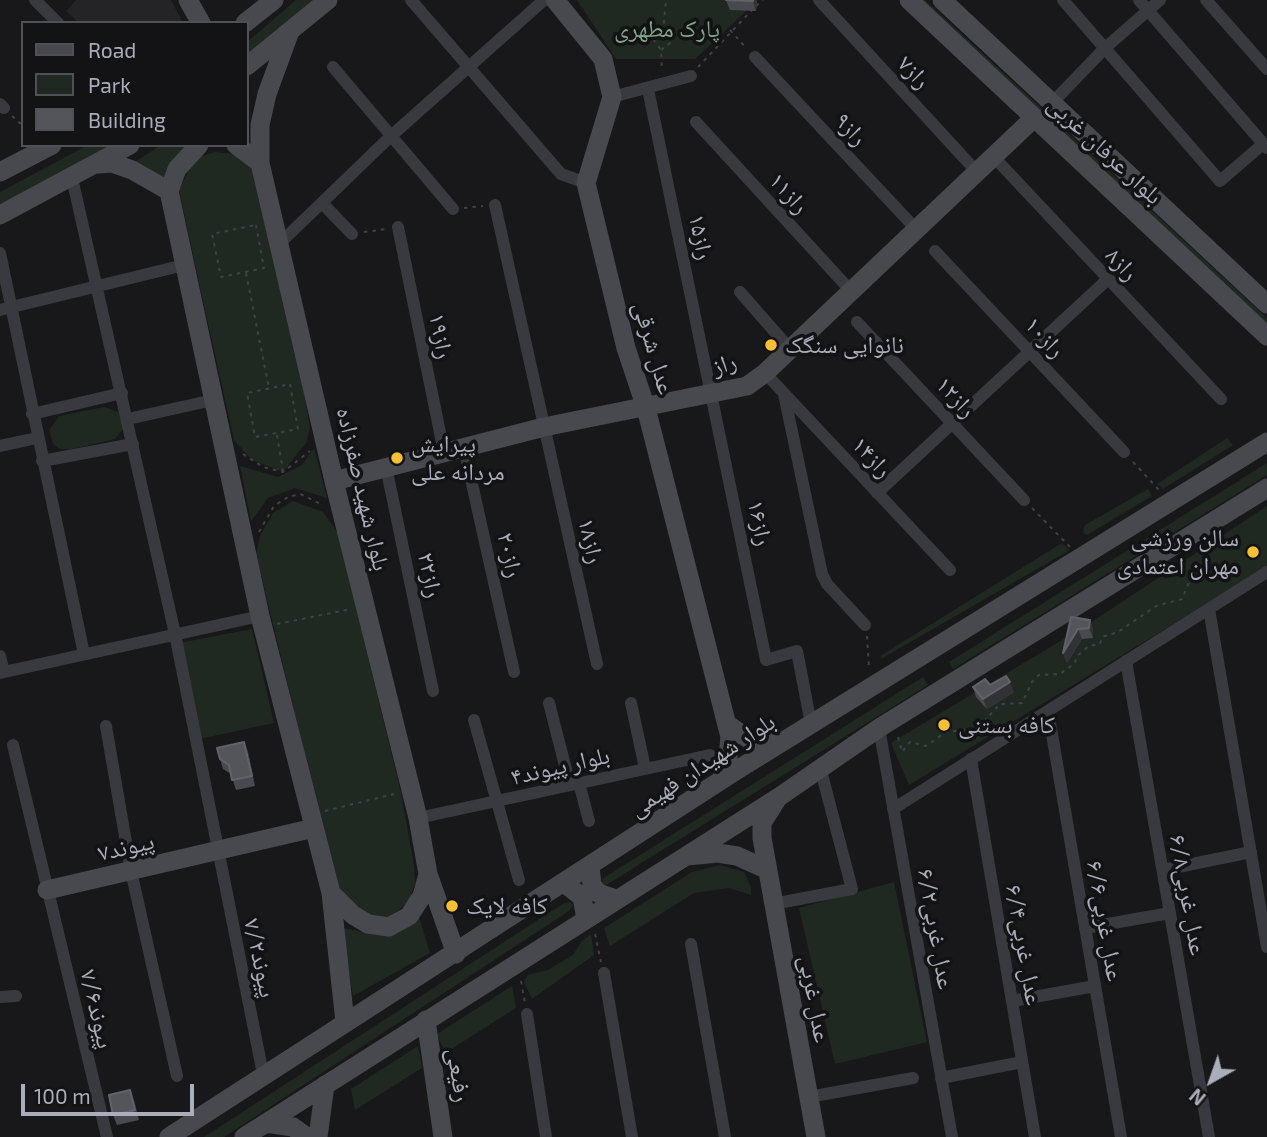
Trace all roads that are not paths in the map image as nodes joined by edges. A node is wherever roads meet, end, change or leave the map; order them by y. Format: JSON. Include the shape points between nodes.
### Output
{"nodes":[{"id":1,"x":35,"y":0,"type":"edge"},
{"id":2,"x":188,"y":0,"type":"edge"},
{"id":3,"x":274,"y":0,"type":"edge"},
{"id":4,"x":328,"y":0,"type":"edge"},
{"id":5,"x":411,"y":0,"type":"edge"},
{"id":6,"x":544,"y":0,"type":"edge"},
{"id":7,"x":555,"y":0,"type":"edge"},
{"id":8,"x":819,"y":0,"type":"edge"},
{"id":9,"x":909,"y":0,"type":"edge"},
{"id":10,"x":942,"y":0,"type":"edge"},
{"id":11,"x":1063,"y":0,"type":"edge"},
{"id":12,"x":1139,"y":0,"type":"edge"},
{"id":13,"x":1160,"y":0,"type":"edge"},
{"id":14,"x":1206,"y":0,"type":"edge"},
{"id":15,"x":1148,"y":10,"type":"junction"},
{"id":16,"x":56,"y":21,"type":"edge"},
{"id":17,"x":200,"y":21,"type":"edge"},
{"id":18,"x":248,"y":21,"type":"edge"},
{"id":19,"x":289,"y":34,"type":"junction"},
{"id":20,"x":1105,"y":48,"type":"junction"},
{"id":21,"x":755,"y":57,"type":"road end"},
{"id":22,"x":469,"y":64,"type":"junction"},
{"id":23,"x":248,"y":65,"type":"edge"},
{"id":24,"x":333,"y":67,"type":"dead end"},
{"id":25,"x":1267,"y":69,"type":"edge"},
{"id":26,"x":691,"y":76,"type":"road end"},
{"id":27,"x":648,"y":89,"type":"junction"},
{"id":28,"x":612,"y":97,"type":"junction"},
{"id":29,"x":1053,"y":102,"type":"junction"},
{"id":30,"x":1034,"y":118,"type":"junction"},
{"id":31,"x":696,"y":122,"type":"dead end"},
{"id":32,"x":391,"y":135,"type":"junction"},
{"id":33,"x":48,"y":147,"type":"edge"},
{"id":34,"x":127,"y":147,"type":"edge"},
{"id":35,"x":197,"y":147,"type":"edge"},
{"id":36,"x":239,"y":147,"type":"edge"},
{"id":37,"x":1266,"y":147,"type":"edge"},
{"id":38,"x":993,"y":156,"type":"junction"},
{"id":39,"x":260,"y":163,"type":"junction"},
{"id":40,"x":98,"y":164,"type":"junction"},
{"id":41,"x":0,"y":172,"type":"edge"},
{"id":42,"x":977,"y":172,"type":"junction"},
{"id":43,"x":72,"y":178,"type":"junction"},
{"id":44,"x":586,"y":183,"type":"junction"},
{"id":45,"x":169,"y":191,"type":"junction"},
{"id":46,"x":322,"y":202,"type":"junction"},
{"id":47,"x":495,"y":205,"type":"road end"},
{"id":48,"x":453,"y":209,"type":"road end"},
{"id":49,"x":0,"y":215,"type":"edge"},
{"id":50,"x":398,"y":227,"type":"road end"},
{"id":51,"x":916,"y":229,"type":"junction"},
{"id":52,"x":352,"y":234,"type":"road end"},
{"id":53,"x":280,"y":243,"type":"junction"},
{"id":54,"x":935,"y":251,"type":"dead end"},
{"id":55,"x":0,"y":253,"type":"edge"},
{"id":56,"x":184,"y":265,"type":"junction"},
{"id":57,"x":1108,"y":279,"type":"junction"},
{"id":58,"x":99,"y":288,"type":"junction"},
{"id":59,"x":851,"y":291,"type":"junction"},
{"id":60,"x":740,"y":292,"type":"dead end"},
{"id":61,"x":1267,"y":304,"type":"edge"},
{"id":62,"x":5,"y":309,"type":"edge"},
{"id":63,"x":857,"y":322,"type":"dead end"},
{"id":64,"x":1267,"y":336,"type":"edge"},
{"id":65,"x":790,"y":349,"type":"junction"},
{"id":66,"x":1030,"y":351,"type":"junction"},
{"id":67,"x":765,"y":373,"type":"junction"},
{"id":68,"x":122,"y":393,"type":"junction"},
{"id":69,"x":712,"y":394,"type":"junction"},
{"id":70,"x":784,"y":394,"type":"junction"},
{"id":71,"x":1221,"y":399,"type":"dead end"},
{"id":72,"x":213,"y":400,"type":"junction"},
{"id":73,"x":646,"y":408,"type":"junction"},
{"id":74,"x":32,"y":414,"type":"junction"},
{"id":75,"x":128,"y":419,"type":"junction"},
{"id":76,"x":952,"y":423,"type":"junction"},
{"id":77,"x":544,"y":427,"type":"junction"},
{"id":78,"x":37,"y":439,"type":"junction"},
{"id":79,"x":133,"y":444,"type":"junction"},
{"id":80,"x":1266,"y":444,"type":"edge"},
{"id":81,"x":0,"y":446,"type":"edge"},
{"id":82,"x":464,"y":448,"type":"junction"},
{"id":83,"x":444,"y":452,"type":"junction"},
{"id":84,"x":1124,"y":452,"type":"road end"},
{"id":85,"x":42,"y":461,"type":"junction"},
{"id":86,"x":386,"y":467,"type":"junction"},
{"id":87,"x":334,"y":481,"type":"junction"},
{"id":88,"x":1267,"y":488,"type":"edge"},
{"id":89,"x":877,"y":493,"type":"junction"},
{"id":90,"x":1024,"y":500,"type":"road end"},
{"id":91,"x":950,"y":570,"type":"dead end"},
{"id":92,"x":1267,"y":572,"type":"edge"},
{"id":93,"x":1209,"y":609,"type":"junction"},
{"id":94,"x":261,"y":622,"type":"junction"},
{"id":95,"x":866,"y":625,"type":"road end"},
{"id":96,"x":175,"y":634,"type":"junction"},
{"id":97,"x":84,"y":654,"type":"junction"},
{"id":98,"x":0,"y":656,"type":"edge"},
{"id":99,"x":1126,"y":661,"type":"junction"},
{"id":100,"x":597,"y":664,"type":"dead end"},
{"id":101,"x":514,"y":672,"type":"dead end"},
{"id":102,"x":2,"y":673,"type":"edge"},
{"id":103,"x":433,"y":691,"type":"dead end"},
{"id":104,"x":631,"y":703,"type":"dead end"},
{"id":105,"x":548,"y":704,"type":"dead end"},
{"id":106,"x":1048,"y":711,"type":"junction"},
{"id":107,"x":474,"y":720,"type":"dead end"},
{"id":108,"x":727,"y":724,"type":"junction"},
{"id":109,"x":811,"y":724,"type":"junction"},
{"id":110,"x":886,"y":724,"type":"junction"},
{"id":111,"x":106,"y":726,"type":"dead end"},
{"id":112,"x":784,"y":740,"type":"junction"},
{"id":113,"x":13,"y":745,"type":"dead end"},
{"id":114,"x":710,"y":755,"type":"dead end"},
{"id":115,"x":971,"y":760,"type":"junction"},
{"id":116,"x":820,"y":767,"type":"junction"},
{"id":117,"x":645,"y":768,"type":"junction"},
{"id":118,"x":720,"y":781,"type":"junction"},
{"id":119,"x":575,"y":784,"type":"junction"},
{"id":120,"x":779,"y":797,"type":"junction"},
{"id":121,"x":496,"y":803,"type":"junction"},
{"id":122,"x":893,"y":809,"type":"junction"},
{"id":123,"x":418,"y":818,"type":"junction"},
{"id":124,"x":589,"y":821,"type":"dead end"},
{"id":125,"x":312,"y":822,"type":"junction"},
{"id":126,"x":216,"y":850,"type":"junction"},
{"id":127,"x":1251,"y":852,"type":"junction"},
{"id":128,"x":684,"y":856,"type":"junction"},
{"id":129,"x":590,"y":866,"type":"junction"},
{"id":130,"x":766,"y":869,"type":"junction"},
{"id":131,"x":1163,"y":870,"type":"junction"},
{"id":132,"x":131,"y":871,"type":"junction"},
{"id":133,"x":428,"y":874,"type":"junction"},
{"id":134,"x":519,"y":880,"type":"dead end"},
{"id":135,"x":564,"y":883,"type":"junction"},
{"id":136,"x":47,"y":890,"type":"junction"},
{"id":137,"x":331,"y":893,"type":"junction"},
{"id":138,"x":1262,"y":893,"type":"edge"},
{"id":139,"x":617,"y":899,"type":"junction"},
{"id":140,"x":773,"y":904,"type":"junction"},
{"id":141,"x":1170,"y":913,"type":"junction"},
{"id":142,"x":589,"y":917,"type":"junction"},
{"id":143,"x":1085,"y":928,"type":"junction"},
{"id":144,"x":691,"y":944,"type":"dead end"},
{"id":145,"x":1267,"y":947,"type":"edge"},
{"id":146,"x":456,"y":954,"type":"junction"},
{"id":147,"x":604,"y":973,"type":"road end"},
{"id":148,"x":1095,"y":986,"type":"junction"},
{"id":149,"x":16,"y":996,"type":"dead end"},
{"id":150,"x":0,"y":997,"type":"edge"},
{"id":151,"x":1012,"y":1001,"type":"junction"},
{"id":152,"x":527,"y":1014,"type":"road end"},
{"id":153,"x":426,"y":1020,"type":"junction"},
{"id":154,"x":345,"y":1022,"type":"junction"},
{"id":155,"x":1022,"y":1062,"type":"junction"},
{"id":156,"x":263,"y":1074,"type":"junction"},
{"id":157,"x":177,"y":1076,"type":"dead end"},
{"id":158,"x":941,"y":1078,"type":"junction"},
{"id":159,"x":913,"y":1079,"type":"dead end"},
{"id":160,"x":325,"y":1085,"type":"junction"},
{"id":161,"x":809,"y":1097,"type":"junction"},
{"id":162,"x":266,"y":1123,"type":"junction"},
{"id":163,"x":107,"y":1137,"type":"edge"},
{"id":164,"x":169,"y":1137,"type":"edge"},
{"id":165,"x":244,"y":1137,"type":"edge"},
{"id":166,"x":307,"y":1137,"type":"edge"},
{"id":167,"x":318,"y":1137,"type":"edge"},
{"id":168,"x":443,"y":1137,"type":"edge"},
{"id":169,"x":546,"y":1137,"type":"edge"},
{"id":170,"x":632,"y":1137,"type":"edge"},
{"id":171,"x":725,"y":1137,"type":"edge"},
{"id":172,"x":816,"y":1137,"type":"edge"},
{"id":173,"x":952,"y":1137,"type":"edge"},
{"id":174,"x":1035,"y":1137,"type":"edge"},
{"id":175,"x":1121,"y":1137,"type":"edge"},
{"id":176,"x":1209,"y":1137,"type":"edge"}],
"edges":[{"from":1,"to":16,"type":"street"},
{"from":2,"to":17,"type":"street"},
{"from":3,"to":18,"type":"street"},
{"from":4,"to":19,"type":"street"},
{"from":5,"to":22,"type":"street"},
{"from":6,"to":22,"type":"street"},
{"from":7,"to":28,"type":"street","via":[[603,59]]},
{"from":8,"to":42,"type":"street","name":"راز۷"},
{"from":9,"to":30,"type":"street","name":"بلوار عرفان غربی"},
{"from":10,"to":29,"type":"street","name":"بلوار عرفان غربی"},
{"from":11,"to":20,"type":"street"},
{"from":12,"to":15,"type":"street"},
{"from":13,"to":15,"type":"street"},
{"from":14,"to":25,"type":"street"},
{"from":15,"to":20,"type":"street"},
{"from":15,"to":37,"type":"street"},
{"from":19,"to":23,"type":"street"},
{"from":19,"to":39,"type":"street","name":"بلوار شهید صفرزاده","via":[[260,125]]},
{"from":20,"to":29,"type":"street"},
{"from":20,"to":37,"type":"street","via":[[1220,181]]},
{"from":21,"to":51,"type":"street","name":"راز۹"},
{"from":22,"to":32,"type":"street"},
{"from":22,"to":44,"type":"street","via":[[561,174]]},
{"from":24,"to":32,"type":"street"},
{"from":26,"to":27,"type":"street"},
{"from":27,"to":28,"type":"street"},
{"from":27,"to":69,"type":"street","name":"راز۱۵"},
{"from":28,"to":44,"type":"street"},
{"from":29,"to":61,"type":"street","name":"بلوار عرفان غربی"},
{"from":30,"to":38,"type":"street","name":"راز"},
{"from":30,"to":64,"type":"street","name":"بلوار عرفان غربی"},
{"from":31,"to":59,"type":"street","name":"راز۱۱"},
{"from":32,"to":46,"type":"street"},
{"from":32,"to":48,"type":"street"},
{"from":33,"to":41,"type":"street"},
{"from":34,"to":40,"type":"street"},
{"from":35,"to":45,"type":"street","via":[[184,159]]},
{"from":36,"to":39,"type":"street"},
{"from":38,"to":42,"type":"street","name":"راز"},
{"from":38,"to":57,"type":"street","name":"راز۸"},
{"from":39,"to":53,"type":"street","name":"بلوار شهید صفرزاده"},
{"from":40,"to":43,"type":"street"},
{"from":40,"to":45,"type":"street","via":[[132,170]]},
{"from":42,"to":51,"type":"street","name":"راز"},
{"from":43,"to":49,"type":"street"},
{"from":43,"to":58,"type":"street","name":"پیوند۷/۲"},
{"from":44,"to":73,"type":"street","name":"عدل شرقی","via":[[625,348]]},
{"from":45,"to":56,"type":"street"},
{"from":46,"to":52,"type":"street"},
{"from":46,"to":53,"type":"street"},
{"from":47,"to":77,"type":"street","name":"راز۱۸"},
{"from":50,"to":83,"type":"street","name":"راز۱۹"},
{"from":51,"to":59,"type":"street","name":"راز"},
{"from":53,"to":87,"type":"street","name":"بلوار شهید صفرزاده"},
{"from":54,"to":66,"type":"street","name":"راز۱۰"},
{"from":55,"to":62,"type":"street"},
{"from":56,"to":58,"type":"street"},
{"from":56,"to":72,"type":"street"},
{"from":57,"to":66,"type":"street"},
{"from":57,"to":71,"type":"street","name":"راز۸"},
{"from":58,"to":62,"type":"street"},
{"from":58,"to":68,"type":"street","name":"پیوند۷/۲"},
{"from":59,"to":65,"type":"street","name":"راز"},
{"from":60,"to":65,"type":"street"},
{"from":62,"to":74,"type":"street"},
{"from":63,"to":76,"type":"street","name":"راز۱۲"},
{"from":65,"to":67,"type":"street","name":"راز"},
{"from":66,"to":76,"type":"street"},
{"from":66,"to":84,"type":"street","name":"راز۱۰"},
{"from":67,"to":69,"type":"street","name":"راز","via":[[747,386]]},
{"from":67,"to":70,"type":"street","name":"راز۱۴"},
{"from":68,"to":74,"type":"street"},
{"from":68,"to":75,"type":"street","name":"پیوند۷/۲"},
{"from":69,"to":73,"type":"street","name":"راز"},
{"from":69,"to":109,"type":"street","name":"راز۱۶","via":[[766,660],[797,652]]},
{"from":70,"to":89,"type":"street","name":"راز۱۴"},
{"from":70,"to":95,"type":"street","via":[[822,574]]},
{"from":72,"to":75,"type":"street"},
{"from":72,"to":94,"type":"street"},
{"from":73,"to":77,"type":"street","name":"راز"},
{"from":73,"to":108,"type":"street","name":"عدل شرقی"},
{"from":74,"to":78,"type":"street"},
{"from":75,"to":79,"type":"street","name":"پیوند۷/۲"},
{"from":76,"to":89,"type":"street"},
{"from":76,"to":90,"type":"street","name":"راز۱۲"},
{"from":77,"to":82,"type":"street","name":"راز"},
{"from":77,"to":100,"type":"street","name":"راز۱۸"},
{"from":78,"to":81,"type":"street"},
{"from":78,"to":85,"type":"street"},
{"from":79,"to":85,"type":"street"},
{"from":79,"to":96,"type":"street","name":"پیوند۷/۲"},
{"from":80,"to":109,"type":"street","name":"بلوار شهیدان فهیمی"},
{"from":82,"to":83,"type":"street","name":"راز"},
{"from":82,"to":101,"type":"street","name":"راز۲۰"},
{"from":83,"to":86,"type":"street","name":"راز"},
{"from":85,"to":97,"type":"street"},
{"from":86,"to":87,"type":"street","name":"راز"},
{"from":86,"to":103,"type":"street","name":"راز۲۲"},
{"from":87,"to":123,"type":"street","name":"بلوار شهید صفرزاده"},
{"from":88,"to":110,"type":"street"},
{"from":89,"to":91,"type":"street","name":"راز۱۴"},
{"from":92,"to":93,"type":"street"},
{"from":93,"to":99,"type":"street"},
{"from":93,"to":127,"type":"street"},
{"from":94,"to":96,"type":"street"},
{"from":94,"to":125,"type":"street"},
{"from":96,"to":97,"type":"street"},
{"from":96,"to":126,"type":"street","name":"پیوند۷/۲"},
{"from":97,"to":102,"type":"street"},
{"from":98,"to":102,"type":"street"},
{"from":99,"to":106,"type":"street"},
{"from":99,"to":131,"type":"street","name":"۶/۸عدل غربی"},
{"from":104,"to":117,"type":"street"},
{"from":105,"to":119,"type":"street"},
{"from":106,"to":115,"type":"street"},
{"from":106,"to":143,"type":"street","name":"۶/۶عدل غربی"},
{"from":107,"to":121,"type":"street"},
{"from":108,"to":112,"type":"street","via":[[753,742]]},
{"from":108,"to":118,"type":"street","name":"عدل شرقی","via":[[730,750]]},
{"from":109,"to":112,"type":"street","name":"بلوار شهیدان فهیمی"},
{"from":110,"to":116,"type":"street"},
{"from":110,"to":122,"type":"street","name":"۶/۲عدل غربی"},
{"from":111,"to":132,"type":"street"},
{"from":112,"to":118,"type":"street","name":"بلوار شهیدان فهیمی"},
{"from":113,"to":136,"type":"street","name":"پیوند۷/۶"},
{"from":114,"to":117,"type":"street","name":"بلوار پیوند۴"},
{"from":115,"to":122,"type":"street"},
{"from":115,"to":151,"type":"street","name":"۶/۴عدل غربی"},
{"from":116,"to":120,"type":"street"},
{"from":116,"to":140,"type":"street","via":[[852,889]]},
{"from":117,"to":119,"type":"street","name":"بلوار پیوند۴"},
{"from":118,"to":129,"type":"street","name":"بلوار شهیدان فهیمی"},
{"from":119,"to":121,"type":"street","name":"بلوار پیوند۴"},
{"from":119,"to":124,"type":"street"},
{"from":120,"to":128,"type":"street"},
{"from":120,"to":130,"type":"street","name":"عدل غربی","via":[[762,823]]},
{"from":121,"to":123,"type":"street","name":"بلوار پیوند۴"},
{"from":121,"to":134,"type":"street"},
{"from":122,"to":158,"type":"street","name":"۶/۲عدل غربی"},
{"from":123,"to":133,"type":"street","name":"بلوار شهید صفرزاده"},
{"from":125,"to":126,"type":"street","name":"پیوند۷"},
{"from":125,"to":137,"type":"street"},
{"from":126,"to":132,"type":"street","name":"پیوند۷"},
{"from":126,"to":156,"type":"street","name":"پیوند۷/۲"},
{"from":127,"to":131,"type":"street"},
{"from":127,"to":138,"type":"street"},
{"from":128,"to":130,"type":"street","via":[[737,856]]},
{"from":128,"to":139,"type":"street"},
{"from":129,"to":135,"type":"street","name":"بلوار شهیدان فهیمی"},
{"from":129,"to":139,"type":"street","via":[[598,892]]},
{"from":130,"to":140,"type":"street","name":"عدل غربی"},
{"from":131,"to":141,"type":"street","name":"۶/۸عدل غربی"},
{"from":132,"to":136,"type":"street","name":"پیوند۷"},
{"from":132,"to":157,"type":"street"},
{"from":133,"to":137,"type":"street","via":[[422,896],[409,916],[389,927],[368,924]]},
{"from":133,"to":146,"type":"street","name":"بلوار شهید صفرزاده"},
{"from":135,"to":142,"type":"street","via":[[582,897]]},
{"from":135,"to":146,"type":"street","name":"بلوار شهیدان فهیمی"},
{"from":136,"to":163,"type":"street","name":"پیوند۷/۶"},
{"from":137,"to":154,"type":"street"},
{"from":138,"to":145,"type":"street"},
{"from":139,"to":142,"type":"street"},
{"from":140,"to":161,"type":"street","name":"عدل غربی"},
{"from":141,"to":143,"type":"street"},
{"from":141,"to":176,"type":"street","name":"۶/۸عدل غربی"},
{"from":142,"to":153,"type":"street"},
{"from":143,"to":148,"type":"street","name":"۶/۶عدل غربی"},
{"from":144,"to":171,"type":"street"},
{"from":146,"to":154,"type":"street","name":"بلوار شهیدان فهیمی"},
{"from":147,"to":170,"type":"street"},
{"from":148,"to":151,"type":"street"},
{"from":148,"to":175,"type":"street","name":"۶/۶عدل غربی"},
{"from":149,"to":150,"type":"street"},
{"from":151,"to":155,"type":"street","name":"۶/۴عدل غربی"},
{"from":152,"to":169,"type":"street"},
{"from":153,"to":160,"type":"street"},
{"from":153,"to":168,"type":"street","name":"رفیعی"},
{"from":154,"to":156,"type":"street","name":"بلوار شهیدان فهیمی"},
{"from":155,"to":158,"type":"street"},
{"from":155,"to":174,"type":"street","name":"۶/۴عدل غربی"},
{"from":156,"to":164,"type":"street","name":"بلوار شهیدان فهیمی"},
{"from":158,"to":173,"type":"street","name":"۶/۲عدل غربی"},
{"from":159,"to":161,"type":"street"},
{"from":160,"to":162,"type":"street"},
{"from":160,"to":167,"type":"street"},
{"from":161,"to":172,"type":"street","name":"عدل غربی"},
{"from":162,"to":165,"type":"street"},
{"from":162,"to":166,"type":"street","via":[[293,1127]]}]}
